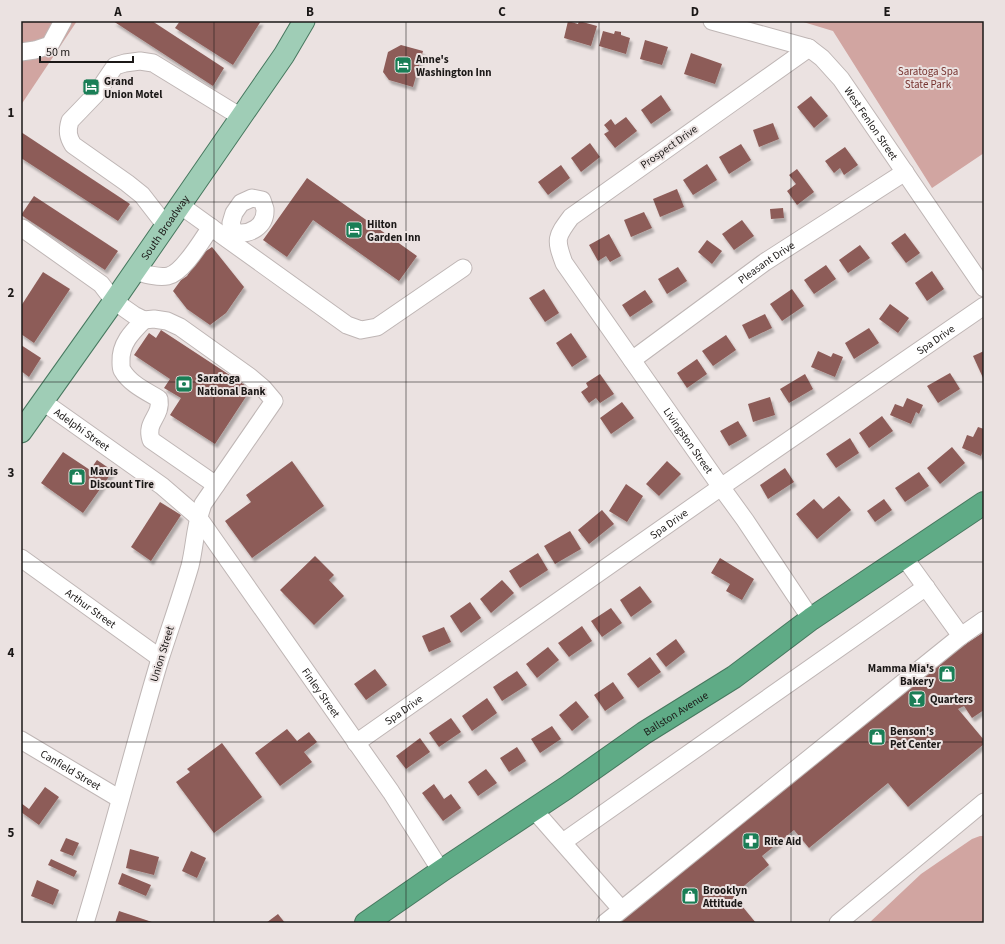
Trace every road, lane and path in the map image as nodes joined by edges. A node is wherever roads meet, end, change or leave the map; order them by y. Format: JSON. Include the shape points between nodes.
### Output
{"nodes":[{"id":1,"x":62,"y":21,"type":"edge"},
{"id":2,"x":304,"y":21,"type":"edge"},
{"id":3,"x":712,"y":21,"type":"edge"},
{"id":4,"x":809,"y":48,"type":"junction"},
{"id":5,"x":21,"y":52,"type":"edge"},
{"id":6,"x":241,"y":117,"type":"junction"},
{"id":7,"x":905,"y":172,"type":"junction"},
{"id":8,"x":180,"y":205,"type":"junction"},
{"id":9,"x":166,"y":226,"type":"junction"},
{"id":10,"x":211,"y":227,"type":"junction"},
{"id":11,"x":22,"y":228,"type":"edge"},
{"id":12,"x":564,"y":263,"type":"joint"},
{"id":13,"x":463,"y":268,"type":"dead end"},
{"id":14,"x":134,"y":271,"type":"junction"},
{"id":15,"x":983,"y":285,"type":"edge"},
{"id":16,"x":114,"y":301,"type":"junction"},
{"id":17,"x":984,"y":306,"type":"edge"},
{"id":18,"x":144,"y":320,"type":"junction"},
{"id":19,"x":632,"y":360,"type":"junction"},
{"id":20,"x":42,"y":401,"type":"junction"},
{"id":21,"x":21,"y":432,"type":"edge"},
{"id":22,"x":216,"y":485,"type":"junction"},
{"id":23,"x":721,"y":487,"type":"junction"},
{"id":24,"x":984,"y":502,"type":"edge"},
{"id":25,"x":198,"y":517,"type":"junction"},
{"id":26,"x":904,"y":557,"type":"junction"},
{"id":27,"x":21,"y":558,"type":"edge"},
{"id":28,"x":926,"y":587,"type":"junction"},
{"id":29,"x":811,"y":619,"type":"junction"},
{"id":30,"x":984,"y":620,"type":"edge"},
{"id":31,"x":961,"y":636,"type":"junction"},
{"id":32,"x":160,"y":658,"type":"junction"},
{"id":33,"x":22,"y":742,"type":"edge"},
{"id":34,"x":356,"y":743,"type":"junction"},
{"id":35,"x":120,"y":799,"type":"junction"},
{"id":36,"x":984,"y":802,"type":"edge"},
{"id":37,"x":534,"y":810,"type":"junction"},
{"id":38,"x":563,"y":842,"type":"junction"},
{"id":39,"x":441,"y":871,"type":"junction"},
{"id":40,"x":621,"y":909,"type":"junction"},
{"id":41,"x":85,"y":923,"type":"edge"},
{"id":42,"x":366,"y":923,"type":"edge"},
{"id":43,"x":605,"y":923,"type":"edge"},
{"id":44,"x":838,"y":923,"type":"edge"}],
"edges":[{"from":1,"to":5,"type":"street","via":[[50,45]]},
{"from":2,"to":6,"type":"main road","name":"South Broadway"},
{"from":3,"to":4,"type":"street","name":"West Fenlon Street"},
{"from":4,"to":7,"type":"street","name":"West Fenlon Street","via":[[841,79]]},
{"from":4,"to":12,"type":"street","name":"Prospect Drive","via":[[571,217],[557,240]]},
{"from":6,"to":8,"type":"main road","name":"South Broadway"},
{"from":6,"to":9,"type":"street","via":[[152,63],[140,62],[115,66],[96,94],[70,121],[68,136],[73,145],[142,195]]},
{"from":7,"to":15,"type":"street","name":"West Fenlon Street"},
{"from":7,"to":19,"type":"street","name":"Pleasant Drive","via":[[766,262]]},
{"from":8,"to":9,"type":"main road","name":"South Broadway"},
{"from":8,"to":10,"type":"street"},
{"from":9,"to":14,"type":"main road","name":"South Broadway"},
{"from":10,"to":13,"type":"street","via":[[231,236],[347,325],[361,330],[377,327]]},
{"from":10,"to":14,"type":"street","via":[[180,269],[170,276],[157,277]]},
{"from":11,"to":16,"type":"street","via":[[101,284]]},
{"from":12,"to":19,"type":"street","name":"Livingston Street"},
{"from":14,"to":16,"type":"main road","name":"South Broadway"},
{"from":16,"to":18,"type":"street"},
{"from":16,"to":20,"type":"main road","name":"South Broadway"},
{"from":17,"to":23,"type":"street","name":"Spa Drive"},
{"from":18,"to":22,"type":"street","via":[[132,331],[123,345],[121,369],[136,385],[159,399],[157,414],[150,426],[152,440]]},
{"from":18,"to":22,"type":"street","name":"Union Street","via":[[167,321],[180,328],[250,377],[274,401]]},
{"from":19,"to":23,"type":"street","name":"Livingston Street"},
{"from":20,"to":21,"type":"main road","name":"South Broadway"},
{"from":20,"to":25,"type":"street","name":"Adelphi Street","via":[[162,486]]},
{"from":22,"to":25,"type":"street","name":"Union Street","via":[[203,504]]},
{"from":23,"to":29,"type":"street","name":"Livingston Street"},
{"from":23,"to":34,"type":"street","name":"Spa Drive"},
{"from":24,"to":26,"type":"highway","name":"Ballston Avenue"},
{"from":25,"to":32,"type":"street","name":"Union Street","via":[[190,565]]},
{"from":25,"to":34,"type":"street","name":"Finley Street"},
{"from":26,"to":28,"type":"street"},
{"from":26,"to":29,"type":"highway","name":"Ballston Avenue"},
{"from":27,"to":32,"type":"street","name":"Arthur Street"},
{"from":28,"to":31,"type":"street"},
{"from":28,"to":38,"type":"street"},
{"from":29,"to":37,"type":"highway","name":"Ballston Avenue","via":[[734,677],[644,733]]},
{"from":30,"to":31,"type":"street"},
{"from":31,"to":40,"type":"street"},
{"from":32,"to":35,"type":"street","name":"Union Street"},
{"from":33,"to":35,"type":"street","name":"Canfield Street"},
{"from":34,"to":39,"type":"street","name":"Finley Street","via":[[391,792]]},
{"from":35,"to":41,"type":"street","name":"Union Street"},
{"from":36,"to":44,"type":"street"},
{"from":37,"to":38,"type":"street"},
{"from":37,"to":39,"type":"highway","name":"Ballston Avenue"},
{"from":38,"to":40,"type":"street"},
{"from":39,"to":42,"type":"highway","name":"Ballston Avenue"},
{"from":40,"to":43,"type":"street"}]}
